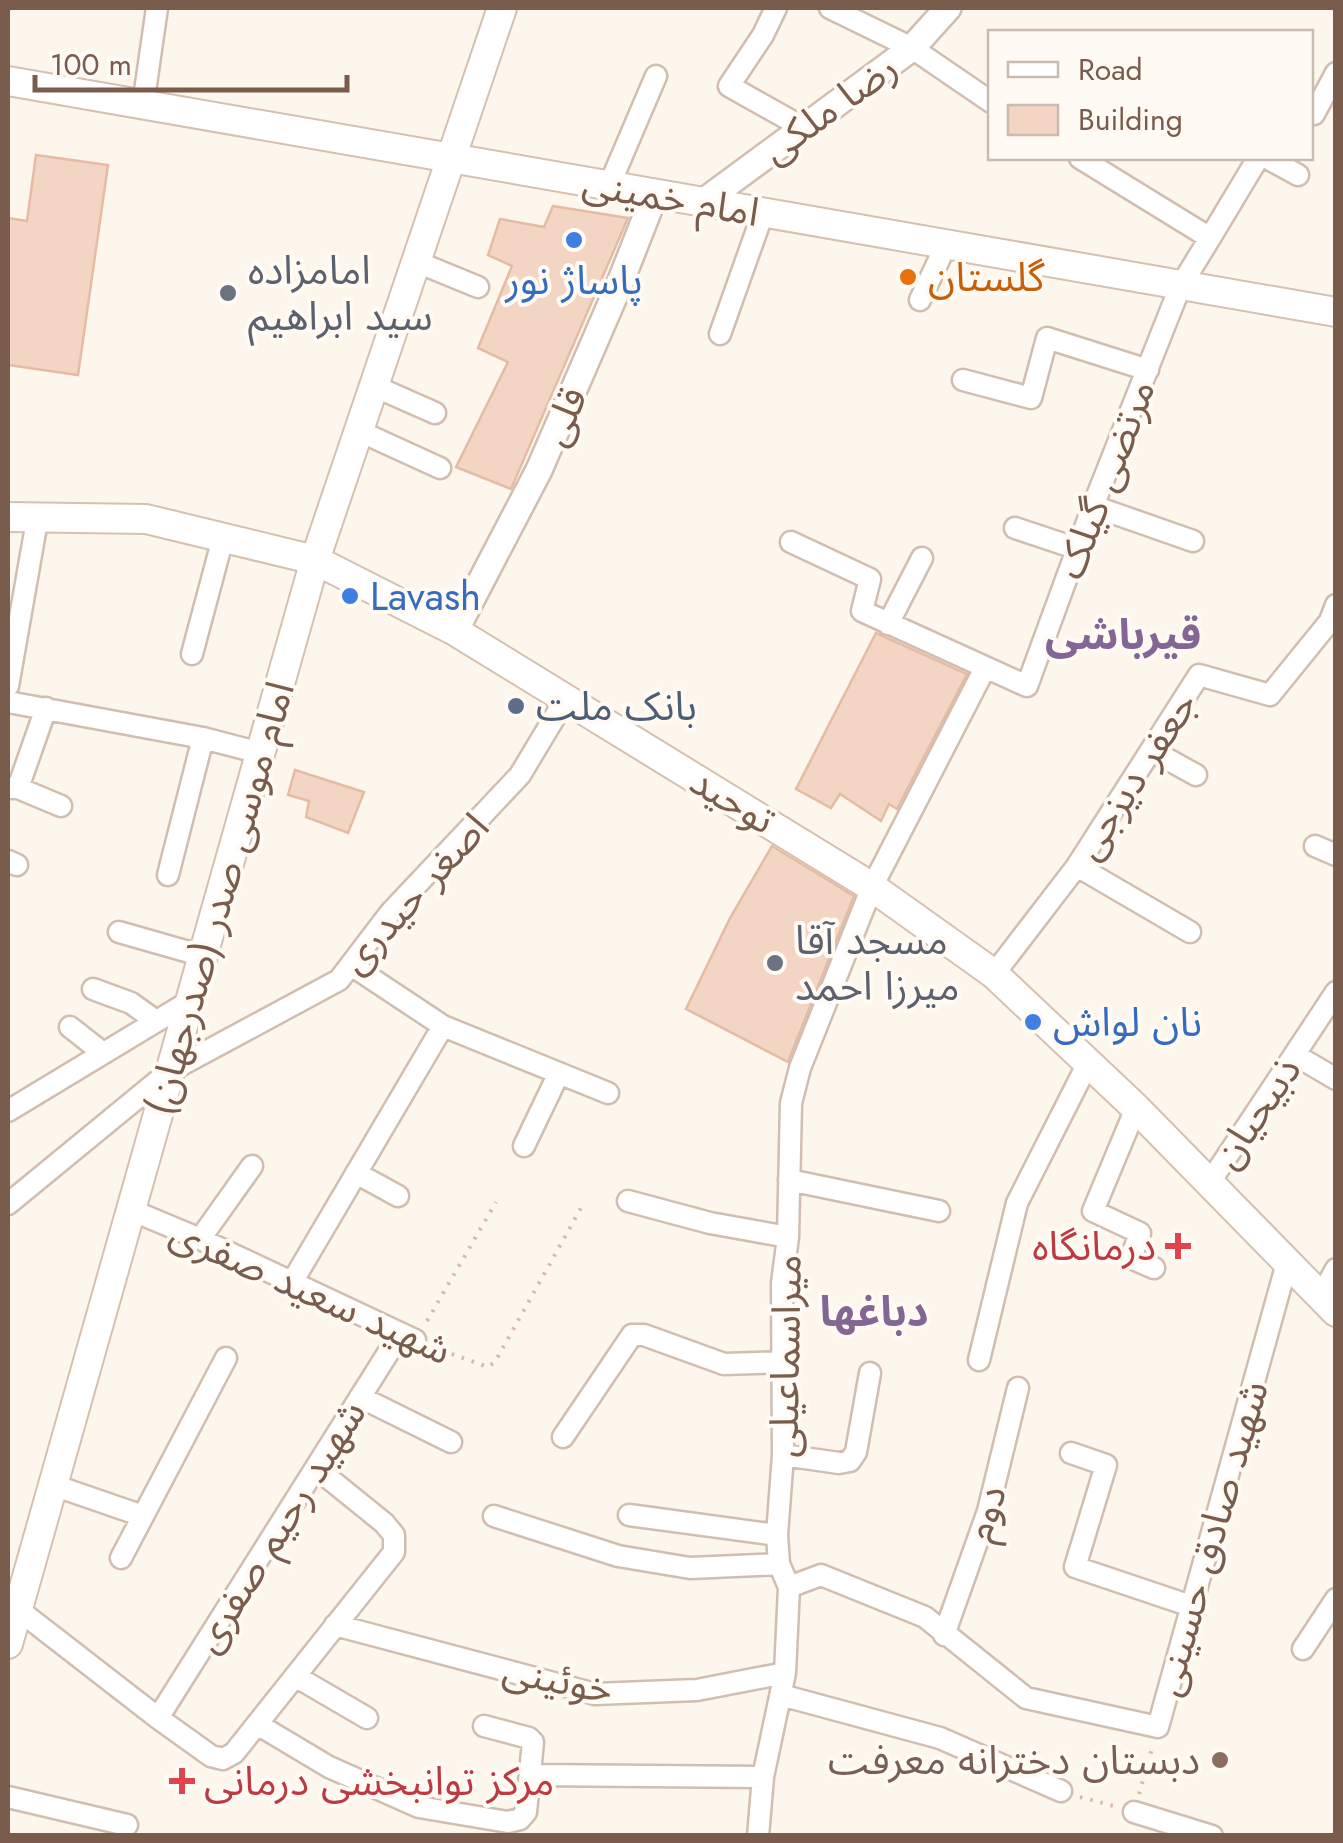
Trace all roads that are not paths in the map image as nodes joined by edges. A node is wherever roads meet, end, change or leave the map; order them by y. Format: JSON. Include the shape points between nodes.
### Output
{"nodes":[{"id":1,"x":157,"y":8,"type":"edge"},
{"id":2,"x":502,"y":8,"type":"edge"},
{"id":3,"x":776,"y":8,"type":"edge"},
{"id":4,"x":830,"y":8,"type":"edge"},
{"id":5,"x":948,"y":8,"type":"edge"},
{"id":6,"x":912,"y":48,"type":"junction"},
{"id":7,"x":1336,"y":73,"type":"edge"},
{"id":8,"x":656,"y":76,"type":"dead end"},
{"id":9,"x":8,"y":80,"type":"edge"},
{"id":10,"x":988,"y":97,"type":"edge"},
{"id":11,"x":144,"y":105,"type":"junction"},
{"id":12,"x":1313,"y":114,"type":"edge"},
{"id":13,"x":802,"y":128,"type":"junction"},
{"id":14,"x":452,"y":158,"type":"junction"},
{"id":15,"x":1083,"y":160,"type":"edge"},
{"id":16,"x":1257,"y":160,"type":"edge"},
{"id":17,"x":1271,"y":160,"type":"edge"},
{"id":18,"x":1298,"y":175,"type":"dead end"},
{"id":19,"x":609,"y":186,"type":"junction"},
{"id":20,"x":655,"y":194,"type":"junction"},
{"id":21,"x":703,"y":202,"type":"junction"},
{"id":22,"x":764,"y":213,"type":"junction"},
{"id":23,"x":1210,"y":238,"type":"junction"},
{"id":24,"x":946,"y":244,"type":"junction"},
{"id":25,"x":417,"y":262,"type":"junction"},
{"id":26,"x":478,"y":286,"type":"dead end"},
{"id":27,"x":1180,"y":286,"type":"junction"},
{"id":28,"x":920,"y":300,"type":"dead end"},
{"id":29,"x":1336,"y":312,"type":"edge"},
{"id":30,"x":720,"y":334,"type":"dead end"},
{"id":31,"x":1148,"y":370,"type":"junction"},
{"id":32,"x":964,"y":380,"type":"dead end"},
{"id":33,"x":374,"y":386,"type":"junction"},
{"id":34,"x":435,"y":414,"type":"dead end"},
{"id":35,"x":359,"y":432,"type":"junction"},
{"id":36,"x":440,"y":468,"type":"dead end"},
{"id":37,"x":1093,"y":506,"type":"junction"},
{"id":38,"x":38,"y":515,"type":"junction"},
{"id":39,"x":8,"y":517,"type":"edge"},
{"id":40,"x":1015,"y":528,"type":"dead end"},
{"id":41,"x":223,"y":538,"type":"junction"},
{"id":42,"x":1193,"y":541,"type":"dead end"},
{"id":43,"x":790,"y":542,"type":"dead end"},
{"id":44,"x":1078,"y":549,"type":"junction"},
{"id":45,"x":922,"y":558,"type":"dead end"},
{"id":46,"x":315,"y":560,"type":"junction"},
{"id":47,"x":1336,"y":605,"type":"edge"},
{"id":48,"x":888,"y":624,"type":"junction"},
{"id":49,"x":456,"y":631,"type":"junction"},
{"id":50,"x":192,"y":654,"type":"dead end"},
{"id":51,"x":985,"y":668,"type":"junction"},
{"id":52,"x":8,"y":686,"type":"edge"},
{"id":53,"x":566,"y":700,"type":"junction"},
{"id":54,"x":8,"y":702,"type":"edge"},
{"id":55,"x":46,"y":708,"type":"junction"},
{"id":56,"x":204,"y":738,"type":"junction"},
{"id":57,"x":1151,"y":750,"type":"junction"},
{"id":58,"x":260,"y":753,"type":"junction"},
{"id":59,"x":1196,"y":775,"type":"dead end"},
{"id":60,"x":13,"y":788,"type":"edge"},
{"id":61,"x":61,"y":806,"type":"dead end"},
{"id":62,"x":1076,"y":866,"type":"junction"},
{"id":63,"x":168,"y":875,"type":"dead end"},
{"id":64,"x":872,"y":887,"type":"junction"},
{"id":65,"x":119,"y":932,"type":"dead end"},
{"id":66,"x":1190,"y":932,"type":"dead end"},
{"id":67,"x":202,"y":956,"type":"junction"},
{"id":68,"x":351,"y":965,"type":"junction"},
{"id":69,"x":994,"y":974,"type":"junction"},
{"id":70,"x":93,"y":989,"type":"dead end"},
{"id":71,"x":1336,"y":992,"type":"edge"},
{"id":72,"x":190,"y":1001,"type":"junction"},
{"id":73,"x":156,"y":1021,"type":"junction"},
{"id":74,"x":443,"y":1026,"type":"junction"},
{"id":75,"x":70,"y":1027,"type":"dead end"},
{"id":76,"x":103,"y":1053,"type":"junction"},
{"id":77,"x":1295,"y":1055,"type":"junction"},
{"id":78,"x":1088,"y":1063,"type":"junction"},
{"id":79,"x":170,"y":1072,"type":"junction"},
{"id":80,"x":559,"y":1073,"type":"junction"},
{"id":81,"x":1336,"y":1079,"type":"edge"},
{"id":82,"x":8,"y":1085,"type":"edge"},
{"id":83,"x":608,"y":1093,"type":"dead end"},
{"id":84,"x":15,"y":1106,"type":"edge"},
{"id":85,"x":1136,"y":1108,"type":"junction"},
{"id":86,"x":524,"y":1146,"type":"dead end"},
{"id":87,"x":252,"y":1166,"type":"dead end"},
{"id":88,"x":356,"y":1174,"type":"junction"},
{"id":89,"x":789,"y":1180,"type":"junction"},
{"id":90,"x":1210,"y":1182,"type":"junction"},
{"id":91,"x":398,"y":1196,"type":"dead end"},
{"id":92,"x":628,"y":1201,"type":"dead end"},
{"id":93,"x":8,"y":1204,"type":"edge"},
{"id":94,"x":130,"y":1210,"type":"junction"},
{"id":95,"x":938,"y":1211,"type":"dead end"},
{"id":96,"x":788,"y":1237,"type":"junction"},
{"id":97,"x":200,"y":1238,"type":"junction"},
{"id":98,"x":1287,"y":1263,"type":"junction"},
{"id":99,"x":1154,"y":1268,"type":"dead end"},
{"id":100,"x":1336,"y":1269,"type":"edge"},
{"id":101,"x":291,"y":1284,"type":"junction"},
{"id":102,"x":1328,"y":1304,"type":"edge"},
{"id":103,"x":408,"y":1337,"type":"joint"},
{"id":104,"x":226,"y":1358,"type":"dead end"},
{"id":105,"x":979,"y":1360,"type":"dead end"},
{"id":106,"x":784,"y":1362,"type":"junction"},
{"id":107,"x":870,"y":1373,"type":"dead end"},
{"id":108,"x":1018,"y":1388,"type":"dead end"},
{"id":109,"x":360,"y":1398,"type":"junction"},
{"id":110,"x":563,"y":1437,"type":"dead end"},
{"id":111,"x":451,"y":1442,"type":"dead end"},
{"id":112,"x":1071,"y":1453,"type":"dead end"},
{"id":113,"x":783,"y":1454,"type":"junction"},
{"id":114,"x":316,"y":1468,"type":"junction"},
{"id":115,"x":53,"y":1485,"type":"junction"},
{"id":116,"x":628,"y":1514,"type":"dead end"},
{"id":117,"x":143,"y":1516,"type":"junction"},
{"id":118,"x":494,"y":1516,"type":"dead end"},
{"id":119,"x":777,"y":1535,"type":"junction"},
{"id":120,"x":121,"y":1558,"type":"dead end"},
{"id":121,"x":778,"y":1564,"type":"junction"},
{"id":122,"x":789,"y":1587,"type":"junction"},
{"id":123,"x":1336,"y":1599,"type":"edge"},
{"id":124,"x":12,"y":1605,"type":"edge"},
{"id":125,"x":1192,"y":1606,"type":"junction"},
{"id":126,"x":335,"y":1625,"type":"junction"},
{"id":127,"x":944,"y":1634,"type":"junction"},
{"id":128,"x":8,"y":1644,"type":"edge"},
{"id":129,"x":1303,"y":1650,"type":"dead end"},
{"id":130,"x":785,"y":1673,"type":"junction"},
{"id":131,"x":295,"y":1676,"type":"junction"},
{"id":132,"x":780,"y":1695,"type":"junction"},
{"id":133,"x":158,"y":1718,"type":"junction"},
{"id":134,"x":367,"y":1718,"type":"dead end"},
{"id":135,"x":257,"y":1724,"type":"junction"},
{"id":136,"x":484,"y":1726,"type":"dead end"},
{"id":137,"x":530,"y":1775,"type":"junction"},
{"id":138,"x":764,"y":1778,"type":"junction"},
{"id":139,"x":1061,"y":1791,"type":"road end"},
{"id":140,"x":8,"y":1797,"type":"edge"},
{"id":141,"x":1134,"y":1812,"type":"road end"},
{"id":142,"x":127,"y":1825,"type":"dead end"},
{"id":143,"x":758,"y":1836,"type":"edge"},
{"id":144,"x":1212,"y":1836,"type":"edge"}],
"edges":[{"from":1,"to":11,"type":"street"},
{"from":2,"to":14,"type":"main road","name":"(صدرجهان) امام موسی صدر"},
{"from":3,"to":13,"type":"street","via":[[730,86]]},
{"from":4,"to":6,"type":"street"},
{"from":5,"to":6,"type":"street","name":"رضا ملکی"},
{"from":6,"to":10,"type":"street"},
{"from":6,"to":13,"type":"street","name":"رضا ملکی"},
{"from":7,"to":12,"type":"street"},
{"from":8,"to":19,"type":"street"},
{"from":9,"to":11,"type":"main road","name":"امام خمینی"},
{"from":11,"to":14,"type":"main road","name":"امام خمینی"},
{"from":13,"to":21,"type":"street","name":"رضا ملکی"},
{"from":14,"to":19,"type":"main road","name":"امام خمینی"},
{"from":14,"to":25,"type":"main road","name":"(صدرجهان) امام موسی صدر"},
{"from":15,"to":23,"type":"street"},
{"from":16,"to":23,"type":"street","name":"مرتضی گیلک"},
{"from":17,"to":18,"type":"street"},
{"from":19,"to":20,"type":"main road","name":"امام خمینی"},
{"from":20,"to":21,"type":"main road","name":"امام خمینی"},
{"from":20,"to":49,"type":"street","name":"قلی","via":[[539,470]]},
{"from":21,"to":22,"type":"main road","name":"امام خمینی"},
{"from":22,"to":24,"type":"main road","name":"امام خمینی"},
{"from":22,"to":30,"type":"street"},
{"from":23,"to":27,"type":"street","name":"مرتضی گیلک"},
{"from":24,"to":27,"type":"main road","name":"امام خمینی"},
{"from":24,"to":28,"type":"street"},
{"from":25,"to":26,"type":"street"},
{"from":25,"to":33,"type":"main road","name":"(صدرجهان) امام موسی صدر"},
{"from":27,"to":29,"type":"main road","name":"امام خمینی"},
{"from":27,"to":31,"type":"street","name":"مرتضی گیلک"},
{"from":31,"to":32,"type":"street","via":[[1047,338],[1030,398]]},
{"from":31,"to":37,"type":"street","name":"مرتضی گیلک"},
{"from":33,"to":34,"type":"street"},
{"from":33,"to":35,"type":"main road","name":"(صدرجهان) امام موسی صدر"},
{"from":35,"to":36,"type":"street"},
{"from":35,"to":46,"type":"main road","name":"(صدرجهان) امام موسی صدر"},
{"from":37,"to":42,"type":"street"},
{"from":37,"to":44,"type":"street","name":"مرتضی گیلک"},
{"from":38,"to":39,"type":"main road","name":"توحید"},
{"from":38,"to":41,"type":"main road","name":"توحید","via":[[146,519]]},
{"from":38,"to":52,"type":"street"},
{"from":40,"to":44,"type":"street"},
{"from":41,"to":46,"type":"main road","name":"توحید"},
{"from":41,"to":50,"type":"street"},
{"from":43,"to":48,"type":"street","via":[[870,579],[862,611]]},
{"from":44,"to":51,"type":"street","name":"مرتضی گیلک","via":[[1027,686]]},
{"from":45,"to":48,"type":"street"},
{"from":46,"to":49,"type":"main road","name":"توحید"},
{"from":46,"to":58,"type":"main road","name":"(صدرجهان) امام موسی صدر"},
{"from":47,"to":57,"type":"street","name":"جعفر دیزجی","via":[[1330,622],[1270,694],[1199,675]]},
{"from":48,"to":51,"type":"street"},
{"from":49,"to":53,"type":"main road","name":"توحید"},
{"from":51,"to":64,"type":"street","name":"میراسماعیلی"},
{"from":53,"to":64,"type":"main road","name":"توحید"},
{"from":53,"to":68,"type":"street","name":"اصغر حیدری","via":[[520,775],[390,913]]},
{"from":54,"to":55,"type":"street"},
{"from":55,"to":56,"type":"street"},
{"from":55,"to":60,"type":"street"},
{"from":56,"to":58,"type":"street"},
{"from":56,"to":63,"type":"street"},
{"from":57,"to":59,"type":"street"},
{"from":57,"to":62,"type":"street","name":"جعفر دیزجی"},
{"from":58,"to":67,"type":"main road","name":"(صدرجهان) امام موسی صدر"},
{"from":60,"to":61,"type":"street"},
{"from":62,"to":66,"type":"street"},
{"from":62,"to":69,"type":"street","name":"جعفر دیزجی"},
{"from":64,"to":69,"type":"main road","name":"توحید"},
{"from":64,"to":89,"type":"street","name":"میراسماعیلی","via":[[800,1068],[791,1104]]},
{"from":65,"to":67,"type":"street"},
{"from":67,"to":72,"type":"main road","name":"(صدرجهان) امام موسی صدر"},
{"from":68,"to":74,"type":"street"},
{"from":68,"to":79,"type":"street","name":"اصغر حیدری","via":[[339,980]]},
{"from":69,"to":78,"type":"main road","name":"توحید"},
{"from":70,"to":73,"type":"street","via":[[132,1003]]},
{"from":71,"to":77,"type":"street","name":"ذبیحیان"},
{"from":72,"to":73,"type":"street"},
{"from":72,"to":79,"type":"main road","name":"(صدرجهان) امام موسی صدر"},
{"from":73,"to":76,"type":"street"},
{"from":74,"to":80,"type":"street"},
{"from":74,"to":88,"type":"street"},
{"from":75,"to":76,"type":"street"},
{"from":76,"to":84,"type":"street"},
{"from":77,"to":81,"type":"street"},
{"from":77,"to":90,"type":"street","name":"ذبیحیان"},
{"from":78,"to":85,"type":"main road","name":"توحید"},
{"from":78,"to":105,"type":"street","via":[[1018,1203]]},
{"from":79,"to":93,"type":"street","name":"اصغر حیدری"},
{"from":79,"to":94,"type":"main road","name":"(صدرجهان) امام موسی صدر"},
{"from":80,"to":83,"type":"street"},
{"from":80,"to":86,"type":"street"},
{"from":82,"to":84,"type":"street"},
{"from":85,"to":90,"type":"main road","name":"توحید"},
{"from":85,"to":99,"type":"street","via":[[1092,1211],[1140,1234],[1131,1258]]},
{"from":87,"to":97,"type":"street"},
{"from":88,"to":91,"type":"street"},
{"from":88,"to":101,"type":"street"},
{"from":89,"to":95,"type":"street"},
{"from":89,"to":96,"type":"street","name":"میراسماعیلی"},
{"from":90,"to":98,"type":"main road","name":"توحید"},
{"from":92,"to":96,"type":"street"},
{"from":94,"to":97,"type":"street","name":"شهید سعید صفری"},
{"from":94,"to":115,"type":"main road","name":"(صدرجهان) امام موسی صدر"},
{"from":96,"to":106,"type":"street","name":"میراسماعیلی"},
{"from":97,"to":101,"type":"street","name":"شهید سعید صفری"},
{"from":98,"to":102,"type":"main road","name":"توحید"},
{"from":98,"to":125,"type":"street","name":"شهید صادق حسینی"},
{"from":100,"to":102,"type":"street"},
{"from":101,"to":103,"type":"street","name":"شهید سعید صفری"},
{"from":103,"to":109,"type":"street","name":"شهید رحیم صفری"},
{"from":104,"to":117,"type":"street"},
{"from":106,"to":110,"type":"street","via":[[724,1364],[632,1335]]},
{"from":106,"to":113,"type":"street","name":"میراسماعیلی"},
{"from":107,"to":113,"type":"street","via":[[850,1461]]},
{"from":108,"to":127,"type":"street","name":"دوم","via":[[988,1511]]},
{"from":109,"to":111,"type":"street"},
{"from":109,"to":114,"type":"street","name":"شهید رحیم صفری"},
{"from":112,"to":125,"type":"street","via":[[1106,1465],[1075,1566]]},
{"from":113,"to":119,"type":"street","name":"میراسماعیلی"},
{"from":114,"to":126,"type":"street","via":[[394,1536],[394,1552]]},
{"from":114,"to":133,"type":"street","name":"شهید رحیم صفری"},
{"from":115,"to":117,"type":"street"},
{"from":115,"to":124,"type":"main road","name":"(صدرجهان) امام موسی صدر"},
{"from":116,"to":119,"type":"street"},
{"from":117,"to":120,"type":"street"},
{"from":118,"to":121,"type":"street","via":[[618,1556],[690,1568]]},
{"from":119,"to":121,"type":"street","name":"میراسماعیلی"},
{"from":121,"to":122,"type":"street","name":"میراسماعیلی"},
{"from":122,"to":127,"type":"street","via":[[821,1574],[925,1617]]},
{"from":122,"to":130,"type":"street","name":"میراسماعیلی"},
{"from":123,"to":129,"type":"street"},
{"from":124,"to":128,"type":"main road","name":"(صدرجهان) امام موسی صدر"},
{"from":124,"to":133,"type":"street"},
{"from":125,"to":127,"type":"street","name":"شهید صادق حسینی","via":[[1158,1727],[1026,1698]]},
{"from":126,"to":130,"type":"street","name":"خوئینی","via":[[595,1694],[697,1690]]},
{"from":126,"to":131,"type":"street"},
{"from":130,"to":132,"type":"street","name":"میراسماعیلی"},
{"from":131,"to":134,"type":"street"},
{"from":131,"to":135,"type":"street"},
{"from":132,"to":138,"type":"street","name":"میراسماعیلی"},
{"from":132,"to":139,"type":"street","via":[[940,1738]]},
{"from":133,"to":135,"type":"street","via":[[223,1759]]},
{"from":135,"to":137,"type":"street","via":[[329,1767],[418,1807],[520,1819]]},
{"from":136,"to":137,"type":"street","via":[[529,1738]]},
{"from":137,"to":138,"type":"street"},
{"from":138,"to":143,"type":"street","name":"میراسماعیلی"},
{"from":140,"to":142,"type":"street"},
{"from":141,"to":144,"type":"street"}]}
